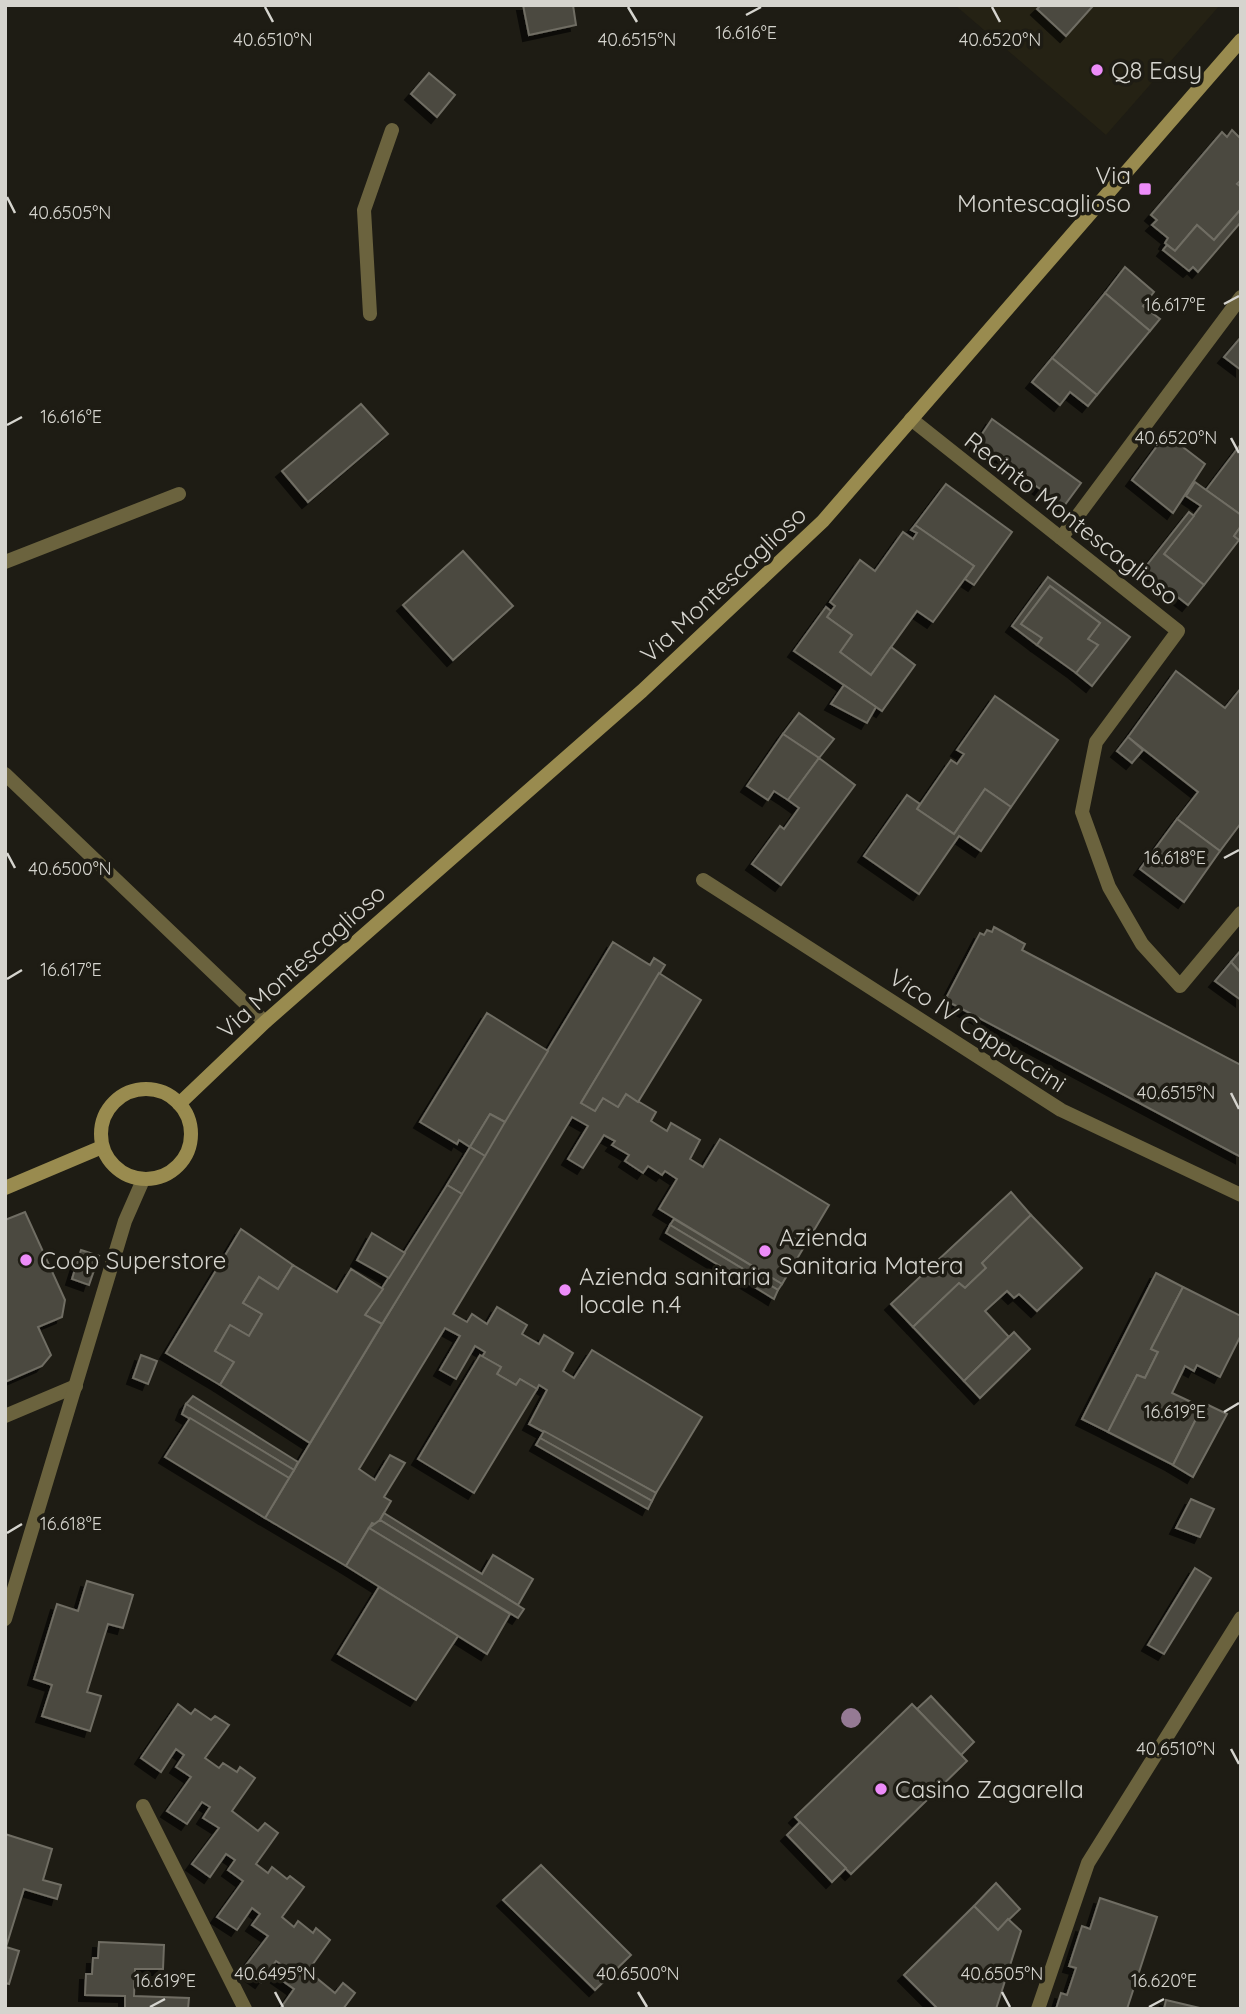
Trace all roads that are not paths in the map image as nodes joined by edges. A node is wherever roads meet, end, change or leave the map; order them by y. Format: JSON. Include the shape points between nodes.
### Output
{"nodes":[{"id":1,"x":1241,"y":40,"type":"edge"},
{"id":2,"x":392,"y":130,"type":"dead end"},
{"id":3,"x":1241,"y":297,"type":"edge"},
{"id":4,"x":370,"y":314,"type":"dead end"},
{"id":5,"x":911,"y":419,"type":"junction"},
{"id":6,"x":179,"y":494,"type":"dead end"},
{"id":7,"x":1061,"y":538,"type":"junction"},
{"id":8,"x":5,"y":562,"type":"edge"},
{"id":9,"x":5,"y":774,"type":"edge"},
{"id":10,"x":703,"y":880,"type":"dead end"},
{"id":11,"x":1241,"y":913,"type":"edge"},
{"id":12,"x":265,"y":1022,"type":"junction"},
{"id":13,"x":178,"y":1104,"type":"junction"},
{"id":14,"x":103,"y":1147,"type":"junction"},
{"id":15,"x":143,"y":1180,"type":"junction"},
{"id":16,"x":5,"y":1188,"type":"edge"},
{"id":17,"x":1241,"y":1195,"type":"edge"},
{"id":18,"x":76,"y":1386,"type":"junction"},
{"id":19,"x":5,"y":1416,"type":"edge"},
{"id":20,"x":1241,"y":1618,"type":"edge"},
{"id":21,"x":5,"y":1619,"type":"edge"},
{"id":22,"x":143,"y":1806,"type":"dead end"},
{"id":23,"x":245,"y":2009,"type":"edge"},
{"id":24,"x":1038,"y":2009,"type":"edge"}],
"edges":[{"from":1,"to":5,"type":"main road","name":"Via Montescaglioso"},
{"from":2,"to":4,"type":"street","via":[[363,210]]},
{"from":3,"to":7,"type":"street"},
{"from":5,"to":7,"type":"street","name":"Recinto Montescaglioso"},
{"from":5,"to":12,"type":"main road","name":"Via Montescaglioso","via":[[823,521],[682,653]]},
{"from":6,"to":8,"type":"street"},
{"from":7,"to":11,"type":"street","name":"Recinto Montescaglioso","via":[[1178,631],[1096,743],[1083,812],[1109,887],[1142,944],[1180,986]]},
{"from":9,"to":12,"type":"street"},
{"from":10,"to":17,"type":"street","name":"Vico IV Cappuccini","via":[[1061,1110]]},
{"from":12,"to":13,"type":"main road","name":"Via Montescaglioso"},
{"from":13,"to":14,"type":"main road","via":[[153,1090],[125,1094],[105,1113]]},
{"from":13,"to":15,"type":"main road","via":[[191,1131],[189,1147],[172,1171]]},
{"from":14,"to":15,"type":"main road","via":[[114,1168]]},
{"from":14,"to":16,"type":"main road"},
{"from":15,"to":18,"type":"street","via":[[125,1221]]},
{"from":18,"to":19,"type":"street"},
{"from":18,"to":21,"type":"street"},
{"from":20,"to":24,"type":"street","via":[[1088,1863]]},
{"from":22,"to":23,"type":"street"}]}
